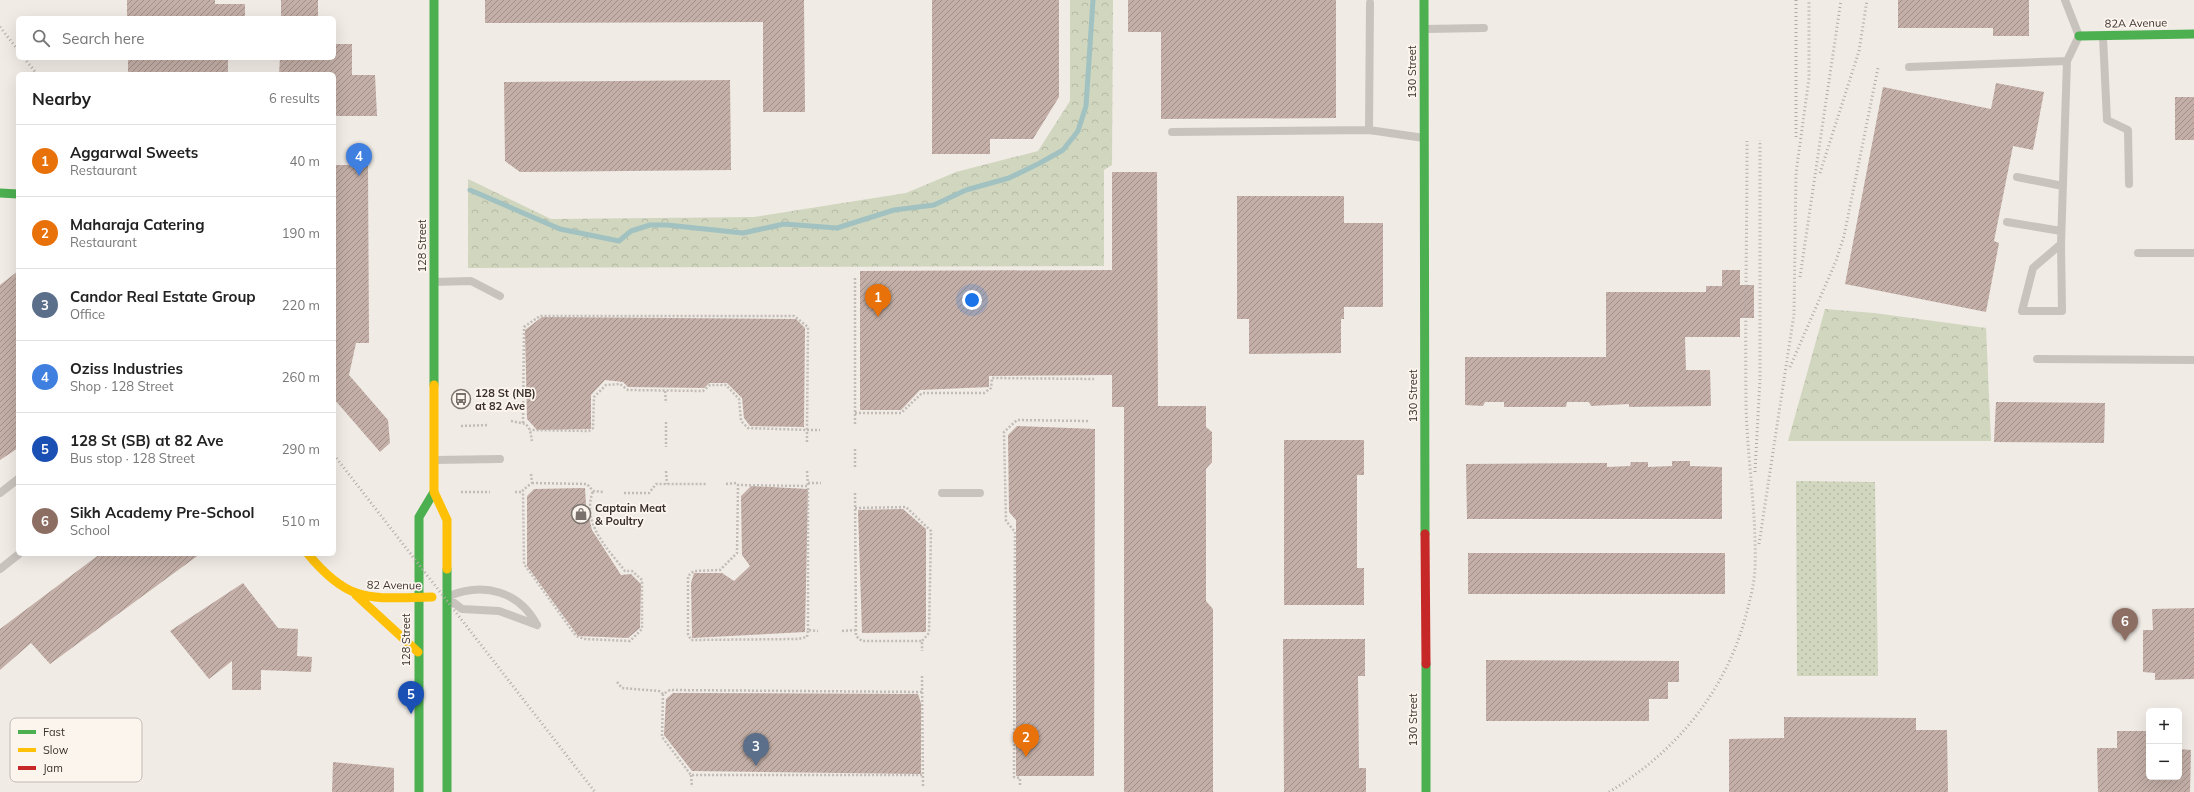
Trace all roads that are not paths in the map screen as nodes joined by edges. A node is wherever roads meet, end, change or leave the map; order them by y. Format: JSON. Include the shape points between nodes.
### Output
{"nodes":[{"id":1,"x":434,"y":0,"type":"edge"},
{"id":2,"x":1424,"y":0,"type":"edge"},
{"id":3,"x":2065,"y":0,"type":"edge"},
{"id":4,"x":1370,"y":3,"type":"dead end"},
{"id":5,"x":1484,"y":28,"type":"dead end"},
{"id":6,"x":1424,"y":29,"type":"junction"},
{"id":7,"x":2194,"y":34,"type":"edge"},
{"id":8,"x":2079,"y":36,"type":"junction"},
{"id":9,"x":2102,"y":36,"type":"junction"},
{"id":10,"x":2067,"y":61,"type":"junction"},
{"id":11,"x":1909,"y":67,"type":"dead end"},
{"id":12,"x":1369,"y":130,"type":"junction"},
{"id":13,"x":1172,"y":132,"type":"dead end"},
{"id":14,"x":1424,"y":138,"type":"junction"},
{"id":15,"x":2017,"y":177,"type":"dead end"},
{"id":16,"x":2129,"y":184,"type":"dead end"},
{"id":17,"x":2063,"y":186,"type":"junction"},
{"id":18,"x":0,"y":193,"type":"edge"},
{"id":19,"x":16,"y":194,"type":"edge"},
{"id":20,"x":2007,"y":222,"type":"dead end"},
{"id":21,"x":2061,"y":231,"type":"junction"},
{"id":22,"x":2061,"y":244,"type":"junction"},
{"id":23,"x":2138,"y":253,"type":"dead end"},
{"id":24,"x":2194,"y":254,"type":"edge"},
{"id":25,"x":434,"y":282,"type":"junction"},
{"id":26,"x":500,"y":296,"type":"dead end"},
{"id":27,"x":2037,"y":359,"type":"dead end"},
{"id":28,"x":2194,"y":360,"type":"edge"},
{"id":29,"x":500,"y":459,"type":"dead end"},
{"id":30,"x":434,"y":460,"type":"junction"},
{"id":31,"x":16,"y":481,"type":"edge"},
{"id":32,"x":434,"y":492,"type":"junction"},
{"id":33,"x":0,"y":493,"type":"edge"},
{"id":34,"x":942,"y":493,"type":"dead end"},
{"id":35,"x":980,"y":493,"type":"dead end"},
{"id":36,"x":16,"y":556,"type":"edge"},
{"id":37,"x":310,"y":556,"type":"edge"},
{"id":38,"x":0,"y":569,"type":"edge"},
{"id":39,"x":356,"y":595,"type":"junction"},
{"id":40,"x":418,"y":597,"type":"junction"},
{"id":41,"x":447,"y":597,"type":"junction"},
{"id":42,"x":418,"y":652,"type":"junction"},
{"id":43,"x":419,"y":792,"type":"edge"},
{"id":44,"x":447,"y":792,"type":"edge"},
{"id":45,"x":1426,"y":792,"type":"edge"}],
"edges":[{"from":1,"to":25,"type":"main road","name":"128 Street"},
{"from":2,"to":6,"type":"main road","name":"130 Street"},
{"from":3,"to":8,"type":"lane"},
{"from":4,"to":12,"type":"lane"},
{"from":5,"to":6,"type":"lane"},
{"from":6,"to":14,"type":"main road","name":"130 Street"},
{"from":7,"to":9,"type":"main road","name":"82A Avenue"},
{"from":8,"to":9,"type":"main road","name":"82A Avenue"},
{"from":8,"to":10,"type":"lane"},
{"from":9,"to":16,"type":"lane","via":[[2107,120],[2128,130]]},
{"from":10,"to":11,"type":"lane"},
{"from":10,"to":17,"type":"lane"},
{"from":12,"to":13,"type":"lane"},
{"from":12,"to":14,"type":"lane"},
{"from":14,"to":45,"type":"main road","name":"130 Street"},
{"from":15,"to":17,"type":"lane"},
{"from":17,"to":21,"type":"lane"},
{"from":18,"to":19,"type":"main road"},
{"from":20,"to":21,"type":"lane"},
{"from":21,"to":22,"type":"lane"},
{"from":22,"to":22,"type":"lane","via":[[2062,311],[2022,311],[2032,268]]},
{"from":23,"to":24,"type":"lane"},
{"from":25,"to":26,"type":"lane","via":[[471,281]]},
{"from":25,"to":30,"type":"main road","name":"128 Street"},
{"from":27,"to":28,"type":"lane"},
{"from":29,"to":30,"type":"lane"},
{"from":30,"to":32,"type":"main road","name":"128 Street"},
{"from":31,"to":33,"type":"lane"},
{"from":32,"to":40,"type":"main road","name":"128 Street","via":[[419,517]]},
{"from":32,"to":41,"type":"main road","name":"128 Street","via":[[447,520]]},
{"from":34,"to":35,"type":"lane"},
{"from":36,"to":38,"type":"lane"},
{"from":37,"to":39,"type":"main road","name":"82 Avenue","via":[[325,575]]},
{"from":39,"to":40,"type":"main road","name":"82 Avenue","via":[[377,598]]},
{"from":39,"to":42,"type":"main road"},
{"from":40,"to":41,"type":"main road","name":"82 Avenue"},
{"from":40,"to":42,"type":"main road","name":"128 Street"},
{"from":41,"to":41,"type":"lane","via":[[462,608],[499,611],[537,626],[530,612],[500,592],[462,591]]},
{"from":41,"to":44,"type":"main road","name":"128 Street"},
{"from":42,"to":43,"type":"main road","name":"128 Street"}]}
